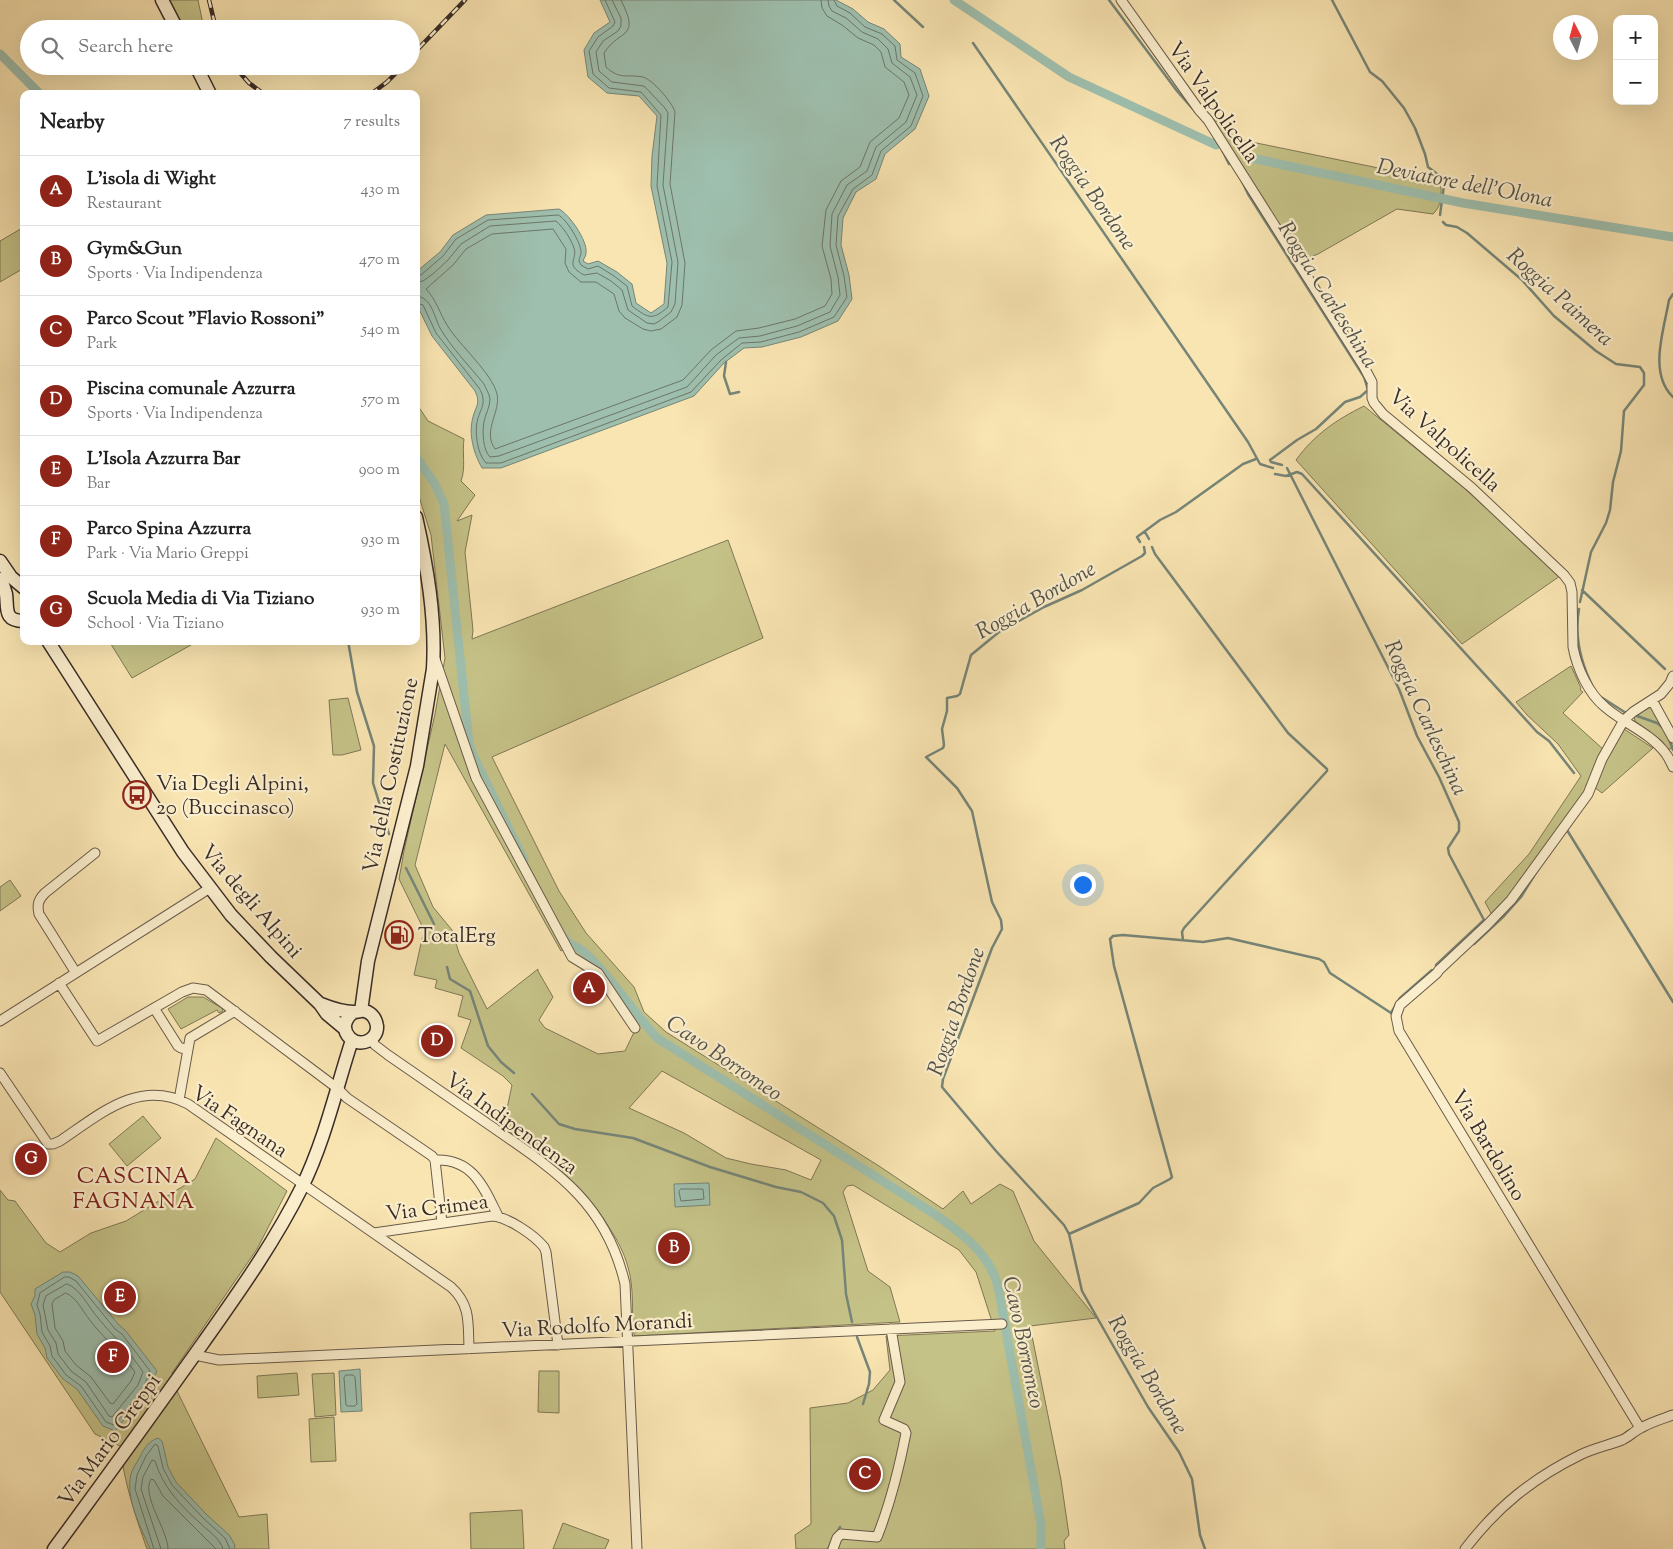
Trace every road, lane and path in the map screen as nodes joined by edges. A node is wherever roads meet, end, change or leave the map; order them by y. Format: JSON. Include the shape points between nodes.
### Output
{"nodes":[{"id":1,"x":162,"y":0,"type":"edge"},
{"id":2,"x":1121,"y":0,"type":"edge"},
{"id":3,"x":172,"y":20,"type":"edge"},
{"id":4,"x":200,"y":75,"type":"edge"},
{"id":5,"x":208,"y":90,"type":"edge"},
{"id":6,"x":420,"y":539,"type":"edge"},
{"id":7,"x":0,"y":561,"type":"edge"},
{"id":8,"x":0,"y":579,"type":"edge"},
{"id":9,"x":20,"y":585,"type":"edge"},
{"id":10,"x":20,"y":589,"type":"edge"},
{"id":11,"x":4,"y":606,"type":"edge"},
{"id":12,"x":19,"y":620,"type":"edge"},
{"id":13,"x":0,"y":625,"type":"edge"},
{"id":14,"x":50,"y":645,"type":"edge"},
{"id":15,"x":434,"y":654,"type":"junction"},
{"id":16,"x":1673,"y":676,"type":"edge"},
{"id":17,"x":1652,"y":700,"type":"junction"},
{"id":18,"x":1624,"y":720,"type":"junction"},
{"id":19,"x":1673,"y":738,"type":"edge"},
{"id":20,"x":1673,"y":767,"type":"edge"},
{"id":21,"x":95,"y":853,"type":"dead end"},
{"id":22,"x":210,"y":888,"type":"junction"},
{"id":23,"x":76,"y":973,"type":"junction"},
{"id":24,"x":59,"y":983,"type":"junction"},
{"id":25,"x":320,"y":1004,"type":"junction"},
{"id":26,"x":154,"y":1008,"type":"junction"},
{"id":27,"x":234,"y":1011,"type":"junction"},
{"id":28,"x":357,"y":1011,"type":"junction"},
{"id":29,"x":0,"y":1021,"type":"edge"},
{"id":30,"x":635,"y":1028,"type":"dead end"},
{"id":31,"x":345,"y":1029,"type":"junction"},
{"id":32,"x":371,"y":1039,"type":"junction"},
{"id":33,"x":352,"y":1040,"type":"junction"},
{"id":34,"x":188,"y":1049,"type":"junction"},
{"id":35,"x":0,"y":1073,"type":"edge"},
{"id":36,"x":337,"y":1088,"type":"junction"},
{"id":37,"x":179,"y":1100,"type":"junction"},
{"id":38,"x":435,"y":1160,"type":"junction"},
{"id":39,"x":303,"y":1184,"type":"junction"},
{"id":40,"x":498,"y":1216,"type":"junction"},
{"id":41,"x":442,"y":1223,"type":"junction"},
{"id":42,"x":374,"y":1233,"type":"junction"},
{"id":43,"x":1002,"y":1324,"type":"dead end"},
{"id":44,"x":891,"y":1329,"type":"junction"},
{"id":45,"x":627,"y":1341,"type":"junction"},
{"id":46,"x":558,"y":1345,"type":"junction"},
{"id":47,"x":469,"y":1349,"type":"junction"},
{"id":48,"x":195,"y":1355,"type":"junction"},
{"id":49,"x":1673,"y":1415,"type":"edge"},
{"id":50,"x":1640,"y":1428,"type":"junction"},
{"id":51,"x":54,"y":1549,"type":"edge"},
{"id":52,"x":637,"y":1549,"type":"edge"},
{"id":53,"x":833,"y":1549,"type":"edge"},
{"id":54,"x":1465,"y":1549,"type":"edge"}],
"edges":[{"from":1,"to":3,"type":"main road"},
{"from":2,"to":18,"type":"street","name":"Via Valpolicella","via":[[1208,120],[1358,356],[1372,382],[1372,398],[1377,406],[1512,524],[1570,583],[1573,647],[1577,663],[1596,698]]},
{"from":4,"to":5,"type":"main road"},
{"from":6,"to":15,"type":"main road","name":"Via della Costituzione","via":[[430,594]]},
{"from":7,"to":9,"type":"main road"},
{"from":8,"to":11,"type":"main road","via":[[5,588]]},
{"from":10,"to":11,"type":"main road","via":[[14,590]]},
{"from":11,"to":12,"type":"main road","via":[[8,614]]},
{"from":12,"to":13,"type":"main road"},
{"from":14,"to":22,"type":"main road","name":"Via degli Alpini","via":[[183,852]]},
{"from":15,"to":28,"type":"main road","name":"Via della Costituzione","via":[[420,752]]},
{"from":15,"to":30,"type":"street","via":[[476,778],[572,957],[598,973]]},
{"from":16,"to":17,"type":"street","name":"Via Bardolino","via":[[1661,694]]},
{"from":17,"to":18,"type":"street","name":"Via Bardolino"},
{"from":17,"to":19,"type":"street"},
{"from":18,"to":20,"type":"street","via":[[1655,743]]},
{"from":18,"to":50,"type":"street","name":"Via Bardolino","via":[[1602,759],[1588,794],[1511,900],[1402,1003],[1396,1016],[1399,1031]]},
{"from":21,"to":23,"type":"street","via":[[45,893],[37,905],[39,914]]},
{"from":22,"to":23,"type":"street"},
{"from":22,"to":25,"type":"main road","name":"Via degli Alpini","via":[[246,930]]},
{"from":23,"to":24,"type":"street"},
{"from":24,"to":26,"type":"street","via":[[97,1042]]},
{"from":24,"to":29,"type":"street"},
{"from":25,"to":28,"type":"main road"},
{"from":25,"to":31,"type":"main road","name":"Via degli Alpini"},
{"from":26,"to":27,"type":"street","via":[[193,988],[206,990]]},
{"from":26,"to":34,"type":"street","via":[[178,1046]]},
{"from":27,"to":34,"type":"street","via":[[194,1034]]},
{"from":27,"to":36,"type":"street"},
{"from":28,"to":31,"type":"main road","via":[[346,1020]]},
{"from":28,"to":32,"type":"main road","via":[[375,1018],[376,1030]]},
{"from":31,"to":33,"type":"main road"},
{"from":32,"to":33,"type":"main road","via":[[362,1042]]},
{"from":32,"to":45,"type":"street","name":"Via Indipendenza","via":[[388,1055],[545,1163],[586,1202],[610,1240],[621,1266],[625,1284]]},
{"from":33,"to":36,"type":"main road"},
{"from":34,"to":37,"type":"street"},
{"from":35,"to":37,"type":"street","name":"Via Fagnana","via":[[48,1144],[60,1141],[129,1098],[146,1095]]},
{"from":36,"to":38,"type":"street","via":[[346,1098]]},
{"from":36,"to":39,"type":"main road"},
{"from":37,"to":39,"type":"street","name":"Via Fagnana"},
{"from":38,"to":40,"type":"street","via":[[454,1162],[474,1174]]},
{"from":38,"to":41,"type":"street"},
{"from":39,"to":42,"type":"street","name":"Via Fagnana"},
{"from":39,"to":48,"type":"main road","via":[[271,1244]]},
{"from":40,"to":41,"type":"street","name":"Via Crimea"},
{"from":40,"to":46,"type":"street","name":"Via Crimea","via":[[512,1222],[544,1247]]},
{"from":41,"to":42,"type":"street","name":"Via Crimea"},
{"from":42,"to":47,"type":"street","name":"Via Fagnana","via":[[457,1293],[466,1306]]},
{"from":43,"to":44,"type":"street","name":"Via Rodolfo Morandi"},
{"from":44,"to":45,"type":"street","name":"Via Rodolfo Morandi"},
{"from":44,"to":53,"type":"street","via":[[900,1382],[884,1420],[906,1432],[897,1480],[877,1537],[840,1534]]},
{"from":45,"to":46,"type":"street","name":"Via Rodolfo Morandi"},
{"from":45,"to":52,"type":"street","name":"Via Indipendenza"},
{"from":46,"to":47,"type":"street","name":"Via Rodolfo Morandi"},
{"from":47,"to":48,"type":"street","name":"Via Rodolfo Morandi","via":[[218,1360]]},
{"from":48,"to":51,"type":"main road","name":"Via Mario Greppi"},
{"from":49,"to":50,"type":"street"},
{"from":50,"to":54,"type":"street","via":[[1626,1438],[1552,1471],[1512,1497]]}]}
